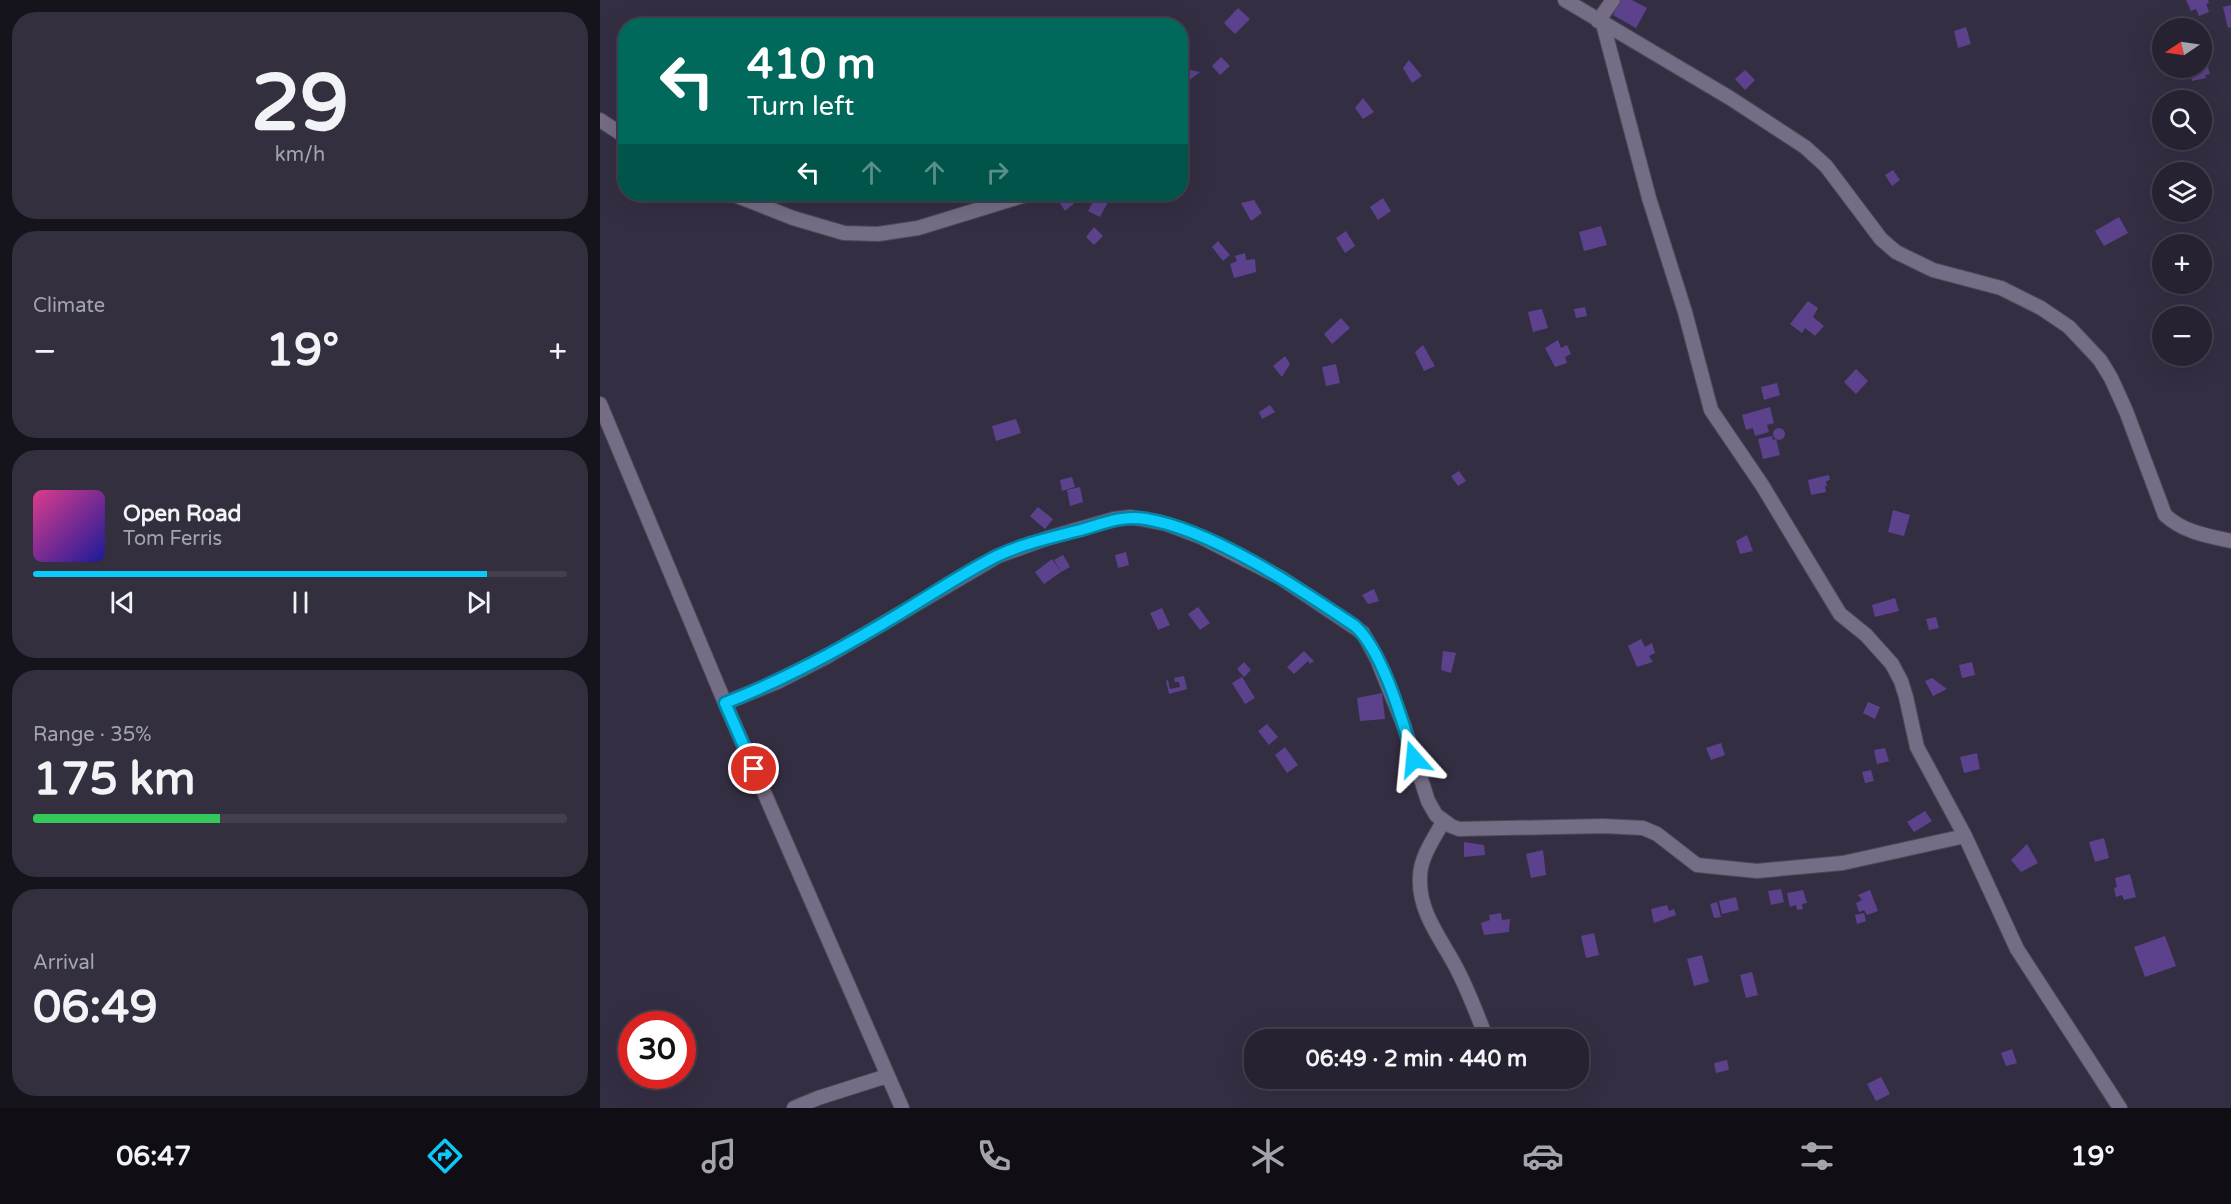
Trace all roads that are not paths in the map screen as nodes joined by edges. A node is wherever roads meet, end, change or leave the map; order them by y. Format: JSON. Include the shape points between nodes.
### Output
{"nodes":[{"id":1,"x":1566,"y":0,"type":"edge"},
{"id":2,"x":1613,"y":0,"type":"edge"},
{"id":3,"x":1600,"y":22,"type":"junction"},
{"id":4,"x":600,"y":120,"type":"edge"},
{"id":5,"x":618,"y":132,"type":"edge"},
{"id":6,"x":750,"y":201,"type":"edge"},
{"id":7,"x":1006,"y":201,"type":"edge"},
{"id":8,"x":600,"y":404,"type":"edge"},
{"id":9,"x":2231,"y":541,"type":"edge"},
{"id":10,"x":725,"y":703,"type":"junction"},
{"id":11,"x":1443,"y":822,"type":"junction"},
{"id":12,"x":1965,"y":836,"type":"junction"},
{"id":13,"x":1482,"y":1029,"type":"edge"},
{"id":14,"x":888,"y":1076,"type":"junction"},
{"id":15,"x":794,"y":1108,"type":"edge"},
{"id":16,"x":902,"y":1108,"type":"edge"},
{"id":17,"x":2120,"y":1108,"type":"edge"}],
"edges":[{"from":1,"to":3,"type":"street"},
{"from":2,"to":3,"type":"street"},
{"from":3,"to":9,"type":"street","via":[[1805,147],[1826,166],[1881,239],[1896,252],[1934,270],[2001,288],[2069,327],[2111,378],[2165,515],[2187,529]]},
{"from":3,"to":12,"type":"street","via":[[1711,410],[1840,614],[1892,664],[1906,697],[1917,747]]},
{"from":4,"to":5,"type":"street"},
{"from":6,"to":7,"type":"street","via":[[844,233],[878,234],[918,228]]},
{"from":8,"to":10,"type":"street"},
{"from":10,"to":11,"type":"street","via":[[826,657],[998,556],[1114,519],[1146,519],[1201,537],[1281,578],[1363,633],[1404,726],[1428,801]]},
{"from":10,"to":14,"type":"street"},
{"from":11,"to":12,"type":"street","via":[[1474,831],[1643,828],[1697,865],[1757,871],[1843,863]]},
{"from":11,"to":13,"type":"street","via":[[1422,865],[1422,894],[1433,928],[1457,969]]},
{"from":12,"to":17,"type":"street","via":[[2022,958]]},
{"from":14,"to":15,"type":"street"},
{"from":14,"to":16,"type":"street"}]}
